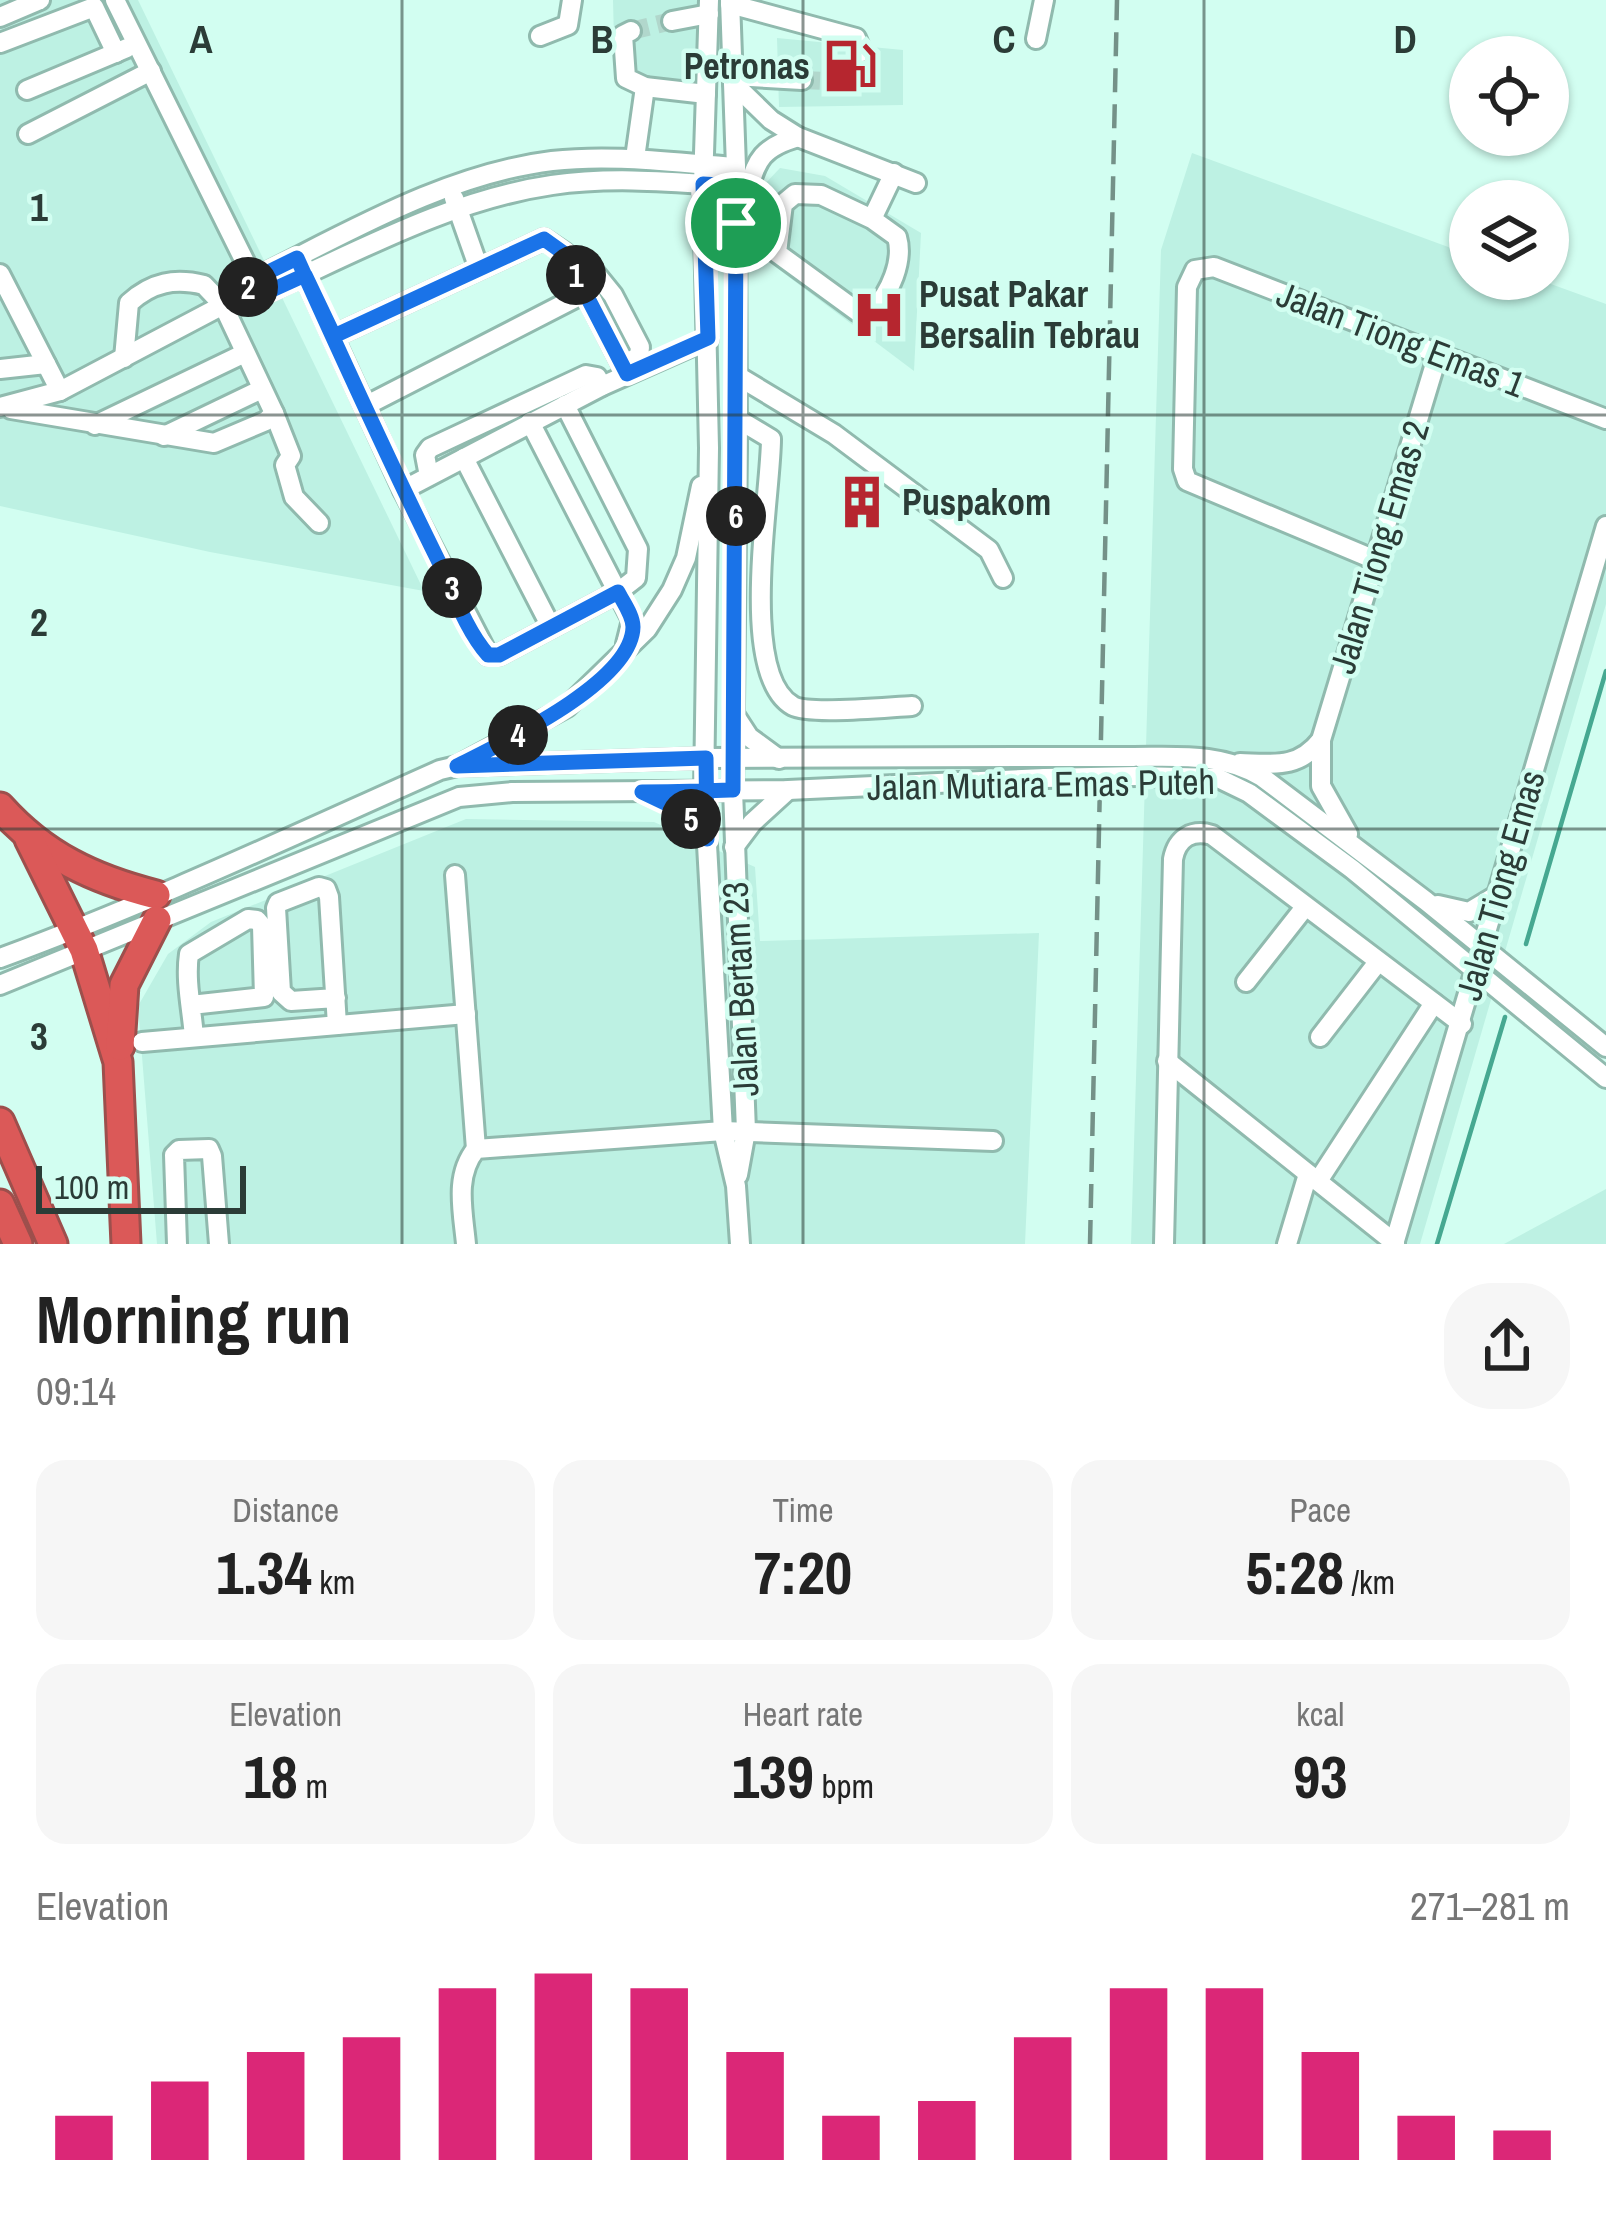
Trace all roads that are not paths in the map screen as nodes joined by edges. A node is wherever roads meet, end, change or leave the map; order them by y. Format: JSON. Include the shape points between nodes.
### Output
{"nodes":[{"id":1,"x":40,"y":0,"type":"edge"},
{"id":2,"x":115,"y":0,"type":"edge"},
{"id":3,"x":572,"y":0,"type":"edge"},
{"id":4,"x":1044,"y":0,"type":"edge"},
{"id":5,"x":730,"y":2,"type":"edge"},
{"id":6,"x":80,"y":6,"type":"edge"},
{"id":7,"x":709,"y":7,"type":"edge"},
{"id":8,"x":0,"y":17,"type":"edge"},
{"id":9,"x":673,"y":21,"type":"tunnel mouth"},
{"id":10,"x":632,"y":31,"type":"dead end"},
{"id":11,"x":540,"y":36,"type":"dead end"},
{"id":12,"x":1036,"y":39,"type":"dead end"},
{"id":13,"x":0,"y":43,"type":"edge"},
{"id":14,"x":137,"y":44,"type":"junction"},
{"id":15,"x":862,"y":52,"type":"dead end"},
{"id":16,"x":116,"y":53,"type":"junction"},
{"id":17,"x":151,"y":71,"type":"junction"},
{"id":18,"x":733,"y":80,"type":"junction"},
{"id":19,"x":802,"y":80,"type":"tunnel mouth"},
{"id":20,"x":645,"y":87,"type":"junction"},
{"id":21,"x":27,"y":90,"type":"dead end"},
{"id":22,"x":706,"y":94,"type":"junction"},
{"id":23,"x":28,"y":134,"type":"dead end"},
{"id":24,"x":798,"y":137,"type":"junction"},
{"id":25,"x":635,"y":158,"type":"junction"},
{"id":26,"x":894,"y":173,"type":"junction"},
{"id":27,"x":704,"y":174,"type":"junction"},
{"id":28,"x":735,"y":176,"type":"junction"},
{"id":29,"x":916,"y":183,"type":"dead end"},
{"id":30,"x":452,"y":187,"type":"junction"},
{"id":31,"x":457,"y":208,"type":"junction"},
{"id":32,"x":872,"y":219,"type":"junction"},
{"id":33,"x":736,"y":223,"type":"junction"},
{"id":34,"x":301,"y":266,"type":"junction"},
{"id":35,"x":478,"y":266,"type":"junction"},
{"id":36,"x":0,"y":274,"type":"edge"},
{"id":37,"x":582,"y":286,"type":"junction"},
{"id":38,"x":253,"y":289,"type":"junction"},
{"id":39,"x":224,"y":305,"type":"junction"},
{"id":40,"x":334,"y":336,"type":"junction"},
{"id":41,"x":708,"y":338,"type":"junction"},
{"id":42,"x":245,"y":353,"type":"junction"},
{"id":43,"x":1438,"y":354,"type":"junction"},
{"id":44,"x":124,"y":358,"type":"junction"},
{"id":45,"x":46,"y":364,"type":"junction"},
{"id":46,"x":1,"y":367,"type":"edge"},
{"id":47,"x":625,"y":370,"type":"junction"},
{"id":48,"x":736,"y":375,"type":"junction"},
{"id":49,"x":602,"y":386,"type":"junction"},
{"id":50,"x":262,"y":388,"type":"junction"},
{"id":51,"x":60,"y":391,"type":"junction"},
{"id":52,"x":367,"y":405,"type":"junction"},
{"id":53,"x":565,"y":405,"type":"junction"},
{"id":54,"x":3,"y":408,"type":"edge"},
{"id":55,"x":274,"y":413,"type":"junction"},
{"id":56,"x":736,"y":418,"type":"junction"},
{"id":57,"x":1606,"y":419,"type":"edge"},
{"id":58,"x":530,"y":422,"type":"junction"},
{"id":59,"x":95,"y":425,"type":"junction"},
{"id":60,"x":163,"y":436,"type":"junction"},
{"id":61,"x":710,"y":448,"type":"junction"},
{"id":62,"x":464,"y":458,"type":"junction"},
{"id":63,"x":429,"y":476,"type":"junction"},
{"id":64,"x":403,"y":490,"type":"junction"},
{"id":65,"x":319,"y":523,"type":"dead end"},
{"id":66,"x":1606,"y":526,"type":"edge"},
{"id":67,"x":1373,"y":559,"type":"junction"},
{"id":68,"x":1003,"y":578,"type":"dead end"},
{"id":69,"x":618,"y":592,"type":"junction"},
{"id":70,"x":550,"y":627,"type":"junction"},
{"id":71,"x":614,"y":664,"type":"junction"},
{"id":72,"x":912,"y":706,"type":"dead end"},
{"id":73,"x":734,"y":714,"type":"junction"},
{"id":74,"x":706,"y":721,"type":"junction"},
{"id":75,"x":1321,"y":740,"type":"junction"},
{"id":76,"x":706,"y":758,"type":"junction"},
{"id":77,"x":732,"y":758,"type":"junction"},
{"id":78,"x":779,"y":759,"type":"junction"},
{"id":79,"x":642,"y":760,"type":"junction"},
{"id":80,"x":1238,"y":763,"type":"junction"},
{"id":81,"x":457,"y":766,"type":"junction"},
{"id":82,"x":1135,"y":767,"type":"junction"},
{"id":83,"x":733,"y":790,"type":"junction"},
{"id":84,"x":788,"y":790,"type":"junction"},
{"id":85,"x":704,"y":791,"type":"junction"},
{"id":86,"x":642,"y":792,"type":"junction"},
{"id":87,"x":0,"y":807,"type":"edge"},
{"id":88,"x":29,"y":839,"type":"junction"},
{"id":89,"x":707,"y":839,"type":"junction"},
{"id":90,"x":734,"y":848,"type":"junction"},
{"id":91,"x":1357,"y":848,"type":"junction"},
{"id":92,"x":455,"y":874,"type":"dead end"},
{"id":93,"x":1498,"y":894,"type":"junction"},
{"id":94,"x":1426,"y":901,"type":"junction"},
{"id":95,"x":1305,"y":907,"type":"junction"},
{"id":96,"x":157,"y":908,"type":"junction"},
{"id":97,"x":80,"y":940,"type":"junction"},
{"id":98,"x":1483,"y":946,"type":"junction"},
{"id":99,"x":0,"y":957,"type":"edge"},
{"id":100,"x":1378,"y":962,"type":"junction"},
{"id":101,"x":1476,"y":970,"type":"junction"},
{"id":102,"x":1246,"y":982,"type":"dead end"},
{"id":103,"x":4,"y":983,"type":"edge"},
{"id":104,"x":336,"y":998,"type":"junction"},
{"id":105,"x":1511,"y":1000,"type":"junction"},
{"id":106,"x":1434,"y":1003,"type":"junction"},
{"id":107,"x":1467,"y":1003,"type":"junction"},
{"id":108,"x":191,"y":1005,"type":"junction"},
{"id":109,"x":466,"y":1014,"type":"junction"},
{"id":110,"x":1462,"y":1024,"type":"junction"},
{"id":111,"x":337,"y":1025,"type":"junction"},
{"id":112,"x":194,"y":1037,"type":"junction"},
{"id":113,"x":1320,"y":1037,"type":"dead end"},
{"id":114,"x":142,"y":1042,"type":"dead end"},
{"id":115,"x":1606,"y":1047,"type":"edge"},
{"id":116,"x":1167,"y":1060,"type":"junction"},
{"id":117,"x":118,"y":1062,"type":"junction"},
{"id":118,"x":1606,"y":1078,"type":"edge"},
{"id":119,"x":0,"y":1122,"type":"edge"},
{"id":120,"x":723,"y":1131,"type":"junction"},
{"id":121,"x":746,"y":1131,"type":"junction"},
{"id":122,"x":993,"y":1141,"type":"dead end"},
{"id":123,"x":476,"y":1149,"type":"junction"},
{"id":124,"x":1313,"y":1177,"type":"junction"},
{"id":125,"x":736,"y":1186,"type":"junction"},
{"id":126,"x":0,"y":1204,"type":"edge"},
{"id":127,"x":17,"y":1244,"type":"edge"},
{"id":128,"x":53,"y":1244,"type":"edge"},
{"id":129,"x":126,"y":1244,"type":"edge"},
{"id":130,"x":177,"y":1244,"type":"edge"},
{"id":131,"x":219,"y":1244,"type":"edge"},
{"id":132,"x":466,"y":1244,"type":"edge"},
{"id":133,"x":740,"y":1244,"type":"edge"},
{"id":134,"x":1164,"y":1244,"type":"edge"},
{"id":135,"x":1287,"y":1244,"type":"edge"},
{"id":136,"x":1395,"y":1244,"type":"edge"}],
"edges":[{"from":1,"to":8,"type":"street"},
{"from":2,"to":14,"type":"street"},
{"from":3,"to":11,"type":"street","via":[[568,25]]},
{"from":4,"to":12,"type":"street"},
{"from":5,"to":15,"type":"street","via":[[856,38]]},
{"from":5,"to":18,"type":"street","name":"Jalan Bertam 23"},
{"from":6,"to":13,"type":"street"},
{"from":6,"to":16,"type":"street","via":[[94,7]]},
{"from":7,"to":9,"type":"street"},
{"from":7,"to":22,"type":"street","name":"Jalan Bertam 23"},
{"from":10,"to":20,"type":"street","via":[[622,35],[624,74]]},
{"from":14,"to":16,"type":"street"},
{"from":14,"to":17,"type":"street"},
{"from":16,"to":21,"type":"street"},
{"from":17,"to":23,"type":"street"},
{"from":17,"to":38,"type":"street"},
{"from":18,"to":19,"type":"street"},
{"from":18,"to":24,"type":"street"},
{"from":18,"to":28,"type":"street","name":"Jalan Bertam 23"},
{"from":20,"to":22,"type":"street"},
{"from":20,"to":25,"type":"street"},
{"from":22,"to":27,"type":"street","name":"Jalan Bertam 23"},
{"from":24,"to":26,"type":"street"},
{"from":24,"to":33,"type":"street","via":[[762,154]]},
{"from":25,"to":27,"type":"street"},
{"from":25,"to":30,"type":"street","via":[[520,166]]},
{"from":26,"to":29,"type":"street"},
{"from":26,"to":32,"type":"street"},
{"from":27,"to":28,"type":"street"},
{"from":27,"to":31,"type":"street","via":[[569,183]]},
{"from":27,"to":41,"type":"street","name":"Jalan Bertam 23"},
{"from":28,"to":33,"type":"street","name":"Jalan Bertam 23"},
{"from":30,"to":31,"type":"street"},
{"from":30,"to":34,"type":"street"},
{"from":31,"to":34,"type":"street"},
{"from":31,"to":35,"type":"street"},
{"from":32,"to":32,"type":"street","via":[[821,195],[794,194],[783,204],[777,253],[858,311],[873,310],[900,254],[897,237]]},
{"from":33,"to":48,"type":"street","name":"Jalan Bertam 23"},
{"from":34,"to":38,"type":"street"},
{"from":34,"to":40,"type":"street"},
{"from":35,"to":37,"type":"street","via":[[544,239],[565,254]]},
{"from":35,"to":40,"type":"street"},
{"from":36,"to":45,"type":"street"},
{"from":37,"to":47,"type":"street","via":[[591,274],[602,278],[640,347]]},
{"from":37,"to":52,"type":"street"},
{"from":38,"to":39,"type":"street"},
{"from":39,"to":42,"type":"street"},
{"from":39,"to":44,"type":"street"},
{"from":39,"to":44,"type":"street","via":[[204,285],[183,280],[140,293],[129,303]]},
{"from":40,"to":52,"type":"street"},
{"from":41,"to":47,"type":"street"},
{"from":41,"to":61,"type":"street","name":"Jalan Bertam 23"},
{"from":42,"to":50,"type":"street"},
{"from":42,"to":59,"type":"street"},
{"from":43,"to":57,"type":"street","name":"Jalan Tiong Emas 1"},
{"from":43,"to":67,"type":"street","name":"Jalan Tiong Emas 2"},
{"from":43,"to":67,"type":"street","name":"Jalan Tiong Emas 1","via":[[1214,267],[1195,270],[1187,287],[1187,482]]},
{"from":44,"to":51,"type":"street"},
{"from":45,"to":46,"type":"street"},
{"from":45,"to":51,"type":"street"},
{"from":47,"to":49,"type":"street"},
{"from":48,"to":56,"type":"street","name":"Jalan Bertam 23"},
{"from":48,"to":68,"type":"street","via":[[834,434],[988,550]]},
{"from":49,"to":53,"type":"street"},
{"from":49,"to":63,"type":"street","via":[[586,375],[430,448]]},
{"from":50,"to":55,"type":"street"},
{"from":50,"to":60,"type":"street"},
{"from":51,"to":54,"type":"street"},
{"from":52,"to":64,"type":"street"},
{"from":53,"to":58,"type":"street"},
{"from":53,"to":69,"type":"street","via":[[638,549],[636,578]]},
{"from":54,"to":59,"type":"street"},
{"from":55,"to":60,"type":"street","via":[[214,443]]},
{"from":55,"to":65,"type":"street","via":[[291,456],[285,465],[294,497]]},
{"from":56,"to":72,"type":"street","via":[[771,439],[761,623],[778,691],[809,710]]},
{"from":56,"to":73,"type":"street","name":"Jalan Bertam 23"},
{"from":58,"to":62,"type":"street"},
{"from":58,"to":69,"type":"street"},
{"from":59,"to":60,"type":"street"},
{"from":61,"to":71,"type":"street","via":[[672,590]]},
{"from":61,"to":74,"type":"street","name":"Jalan Bertam 23"},
{"from":62,"to":63,"type":"street"},
{"from":62,"to":70,"type":"street"},
{"from":63,"to":64,"type":"street"},
{"from":64,"to":70,"type":"street","via":[[488,655]]},
{"from":66,"to":93,"type":"street","name":"Jalan Tiong Emas"},
{"from":67,"to":75,"type":"street","name":"Jalan Tiong Emas 2"},
{"from":69,"to":70,"type":"street"},
{"from":69,"to":71,"type":"street","via":[[633,627]]},
{"from":71,"to":81,"type":"street","via":[[546,721]]},
{"from":73,"to":77,"type":"street","name":"Jalan Bertam 23"},
{"from":73,"to":78,"type":"street"},
{"from":74,"to":76,"type":"street","name":"Jalan Bertam 23"},
{"from":74,"to":79,"type":"street","via":[[671,754]]},
{"from":75,"to":80,"type":"street","via":[[1299,761]]},
{"from":75,"to":91,"type":"street","name":"Jalan Tiong Emas 2","via":[[1321,786]]},
{"from":76,"to":77,"type":"street","name":"Jalan Mutiara Emas Puteh"},
{"from":76,"to":79,"type":"street"},
{"from":76,"to":85,"type":"street","name":"Jalan Bertam 23"},
{"from":77,"to":78,"type":"street","name":"Jalan Mutiara Emas Puteh"},
{"from":77,"to":83,"type":"street","name":"Jalan Bertam 23"},
{"from":78,"to":82,"type":"street","name":"Jalan Mutiara Emas Puteh","bridge":true,"via":[[1046,757]]},
{"from":79,"to":81,"type":"street"},
{"from":80,"to":82,"type":"street","name":"Jalan Mutiara Emas Puteh","via":[[1201,757]]},
{"from":80,"to":91,"type":"street","name":"Jalan Mutiara Emas Puteh"},
{"from":81,"to":96,"type":"street"},
{"from":82,"to":84,"type":"street","name":"Jalan Mutiara Emas Puteh","bridge":true},
{"from":82,"to":101,"type":"street","name":"Jalan Mutiara Emas Puteh","via":[[1234,783]]},
{"from":83,"to":84,"type":"street","name":"Jalan Mutiara Emas Puteh"},
{"from":83,"to":85,"type":"street","name":"Jalan Mutiara Emas Puteh"},
{"from":83,"to":90,"type":"street","name":"Jalan Bertam 23"},
{"from":84,"to":90,"type":"street"},
{"from":85,"to":86,"type":"street"},
{"from":85,"to":89,"type":"street","name":"Jalan Bertam 23"},
{"from":86,"to":89,"type":"street","via":[[686,813]]},
{"from":86,"to":96,"type":"street","via":[[459,797]]},
{"from":87,"to":88,"type":"highway"},
{"from":88,"to":96,"type":"highway"},
{"from":88,"to":97,"type":"highway"},
{"from":89,"to":120,"type":"street","name":"Jalan Bertam 23"},
{"from":90,"to":121,"type":"street","name":"Jalan Bertam 23"},
{"from":91,"to":94,"type":"street","name":"Jalan Mutiara Emas Puteh"},
{"from":92,"to":109,"type":"street"},
{"from":93,"to":94,"type":"street","via":[[1468,913]]},
{"from":93,"to":98,"type":"street","name":"Jalan Tiong Emas"},
{"from":94,"to":98,"type":"street","name":"Jalan Mutiara Emas Puteh"},
{"from":95,"to":100,"type":"street"},
{"from":95,"to":102,"type":"street"},
{"from":95,"to":116,"type":"street","via":[[1212,835],[1180,840],[1172,859]]},
{"from":96,"to":97,"type":"street"},
{"from":96,"to":117,"type":"highway","via":[[124,986]]},
{"from":97,"to":99,"type":"street"},
{"from":97,"to":103,"type":"street"},
{"from":97,"to":117,"type":"highway"},
{"from":98,"to":101,"type":"street","name":"Jalan Tiong Emas"},
{"from":98,"to":115,"type":"street","name":"Jalan Mutiara Emas Puteh"},
{"from":100,"to":106,"type":"street"},
{"from":100,"to":113,"type":"street"},
{"from":101,"to":105,"type":"street","name":"Jalan Mutiara Emas Puteh"},
{"from":101,"to":107,"type":"street","name":"Jalan Tiong Emas"},
{"from":104,"to":104,"type":"street","via":[[329,897],[319,887],[276,908],[281,992],[291,1001]]},
{"from":104,"to":111,"type":"street"},
{"from":105,"to":107,"type":"street"},
{"from":105,"to":118,"type":"street","name":"Jalan Mutiara Emas Puteh"},
{"from":106,"to":110,"type":"street"},
{"from":106,"to":124,"type":"street"},
{"from":107,"to":110,"type":"street","name":"Jalan Tiong Emas"},
{"from":108,"to":108,"type":"street","via":[[189,954],[257,920],[264,997]]},
{"from":108,"to":112,"type":"street"},
{"from":109,"to":111,"type":"street"},
{"from":109,"to":123,"type":"street"},
{"from":110,"to":136,"type":"street","name":"Jalan Tiong Emas"},
{"from":111,"to":112,"type":"street"},
{"from":112,"to":114,"type":"street"},
{"from":116,"to":124,"type":"street"},
{"from":116,"to":134,"type":"street"},
{"from":117,"to":129,"type":"highway"},
{"from":119,"to":128,"type":"highway"},
{"from":120,"to":121,"type":"street"},
{"from":120,"to":123,"type":"street"},
{"from":120,"to":125,"type":"street","name":"Jalan Bertam 23"},
{"from":121,"to":122,"type":"street"},
{"from":121,"to":125,"type":"street","name":"Jalan Bertam 23"},
{"from":123,"to":132,"type":"street","via":[[461,1181]]},
{"from":124,"to":135,"type":"street"},
{"from":124,"to":136,"type":"street"},
{"from":125,"to":133,"type":"street","name":"Jalan Bertam 23"},
{"from":126,"to":127,"type":"highway"},
{"from":130,"to":131,"type":"street","via":[[174,1156],[201,1147],[212,1156]]}]}
